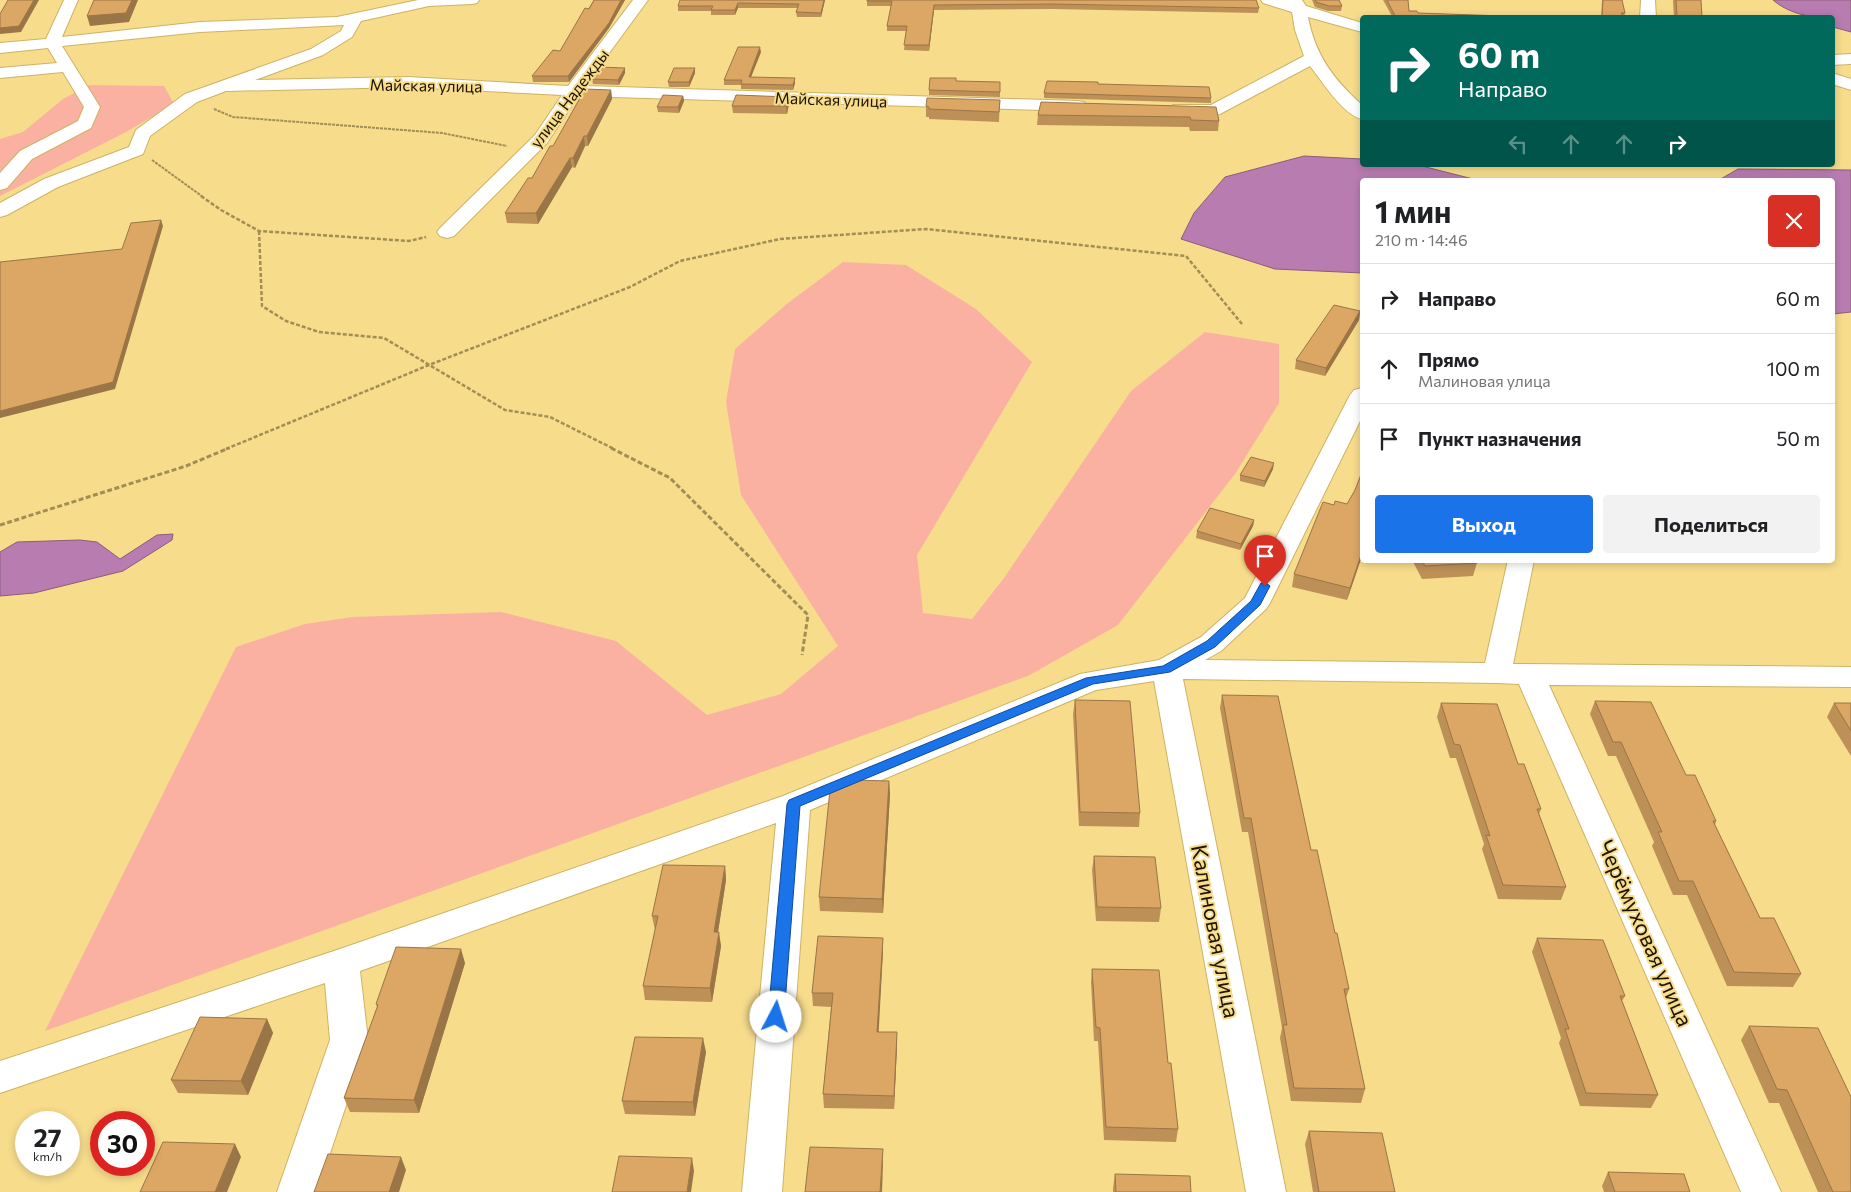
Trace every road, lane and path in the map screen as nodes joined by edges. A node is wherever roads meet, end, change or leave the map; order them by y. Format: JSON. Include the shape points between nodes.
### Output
{"nodes":[{"id":1,"x":71,"y":0,"type":"edge"},
{"id":2,"x":472,"y":0,"type":"edge"},
{"id":3,"x":641,"y":0,"type":"edge"},
{"id":4,"x":1268,"y":0,"type":"edge"},
{"id":5,"x":1648,"y":0,"type":"edge"},
{"id":6,"x":1297,"y":4,"type":"edge"},
{"id":7,"x":1648,"y":15,"type":"edge"},
{"id":8,"x":355,"y":18,"type":"junction"},
{"id":9,"x":1329,"y":20,"type":"junction"},
{"id":10,"x":1360,"y":27,"type":"edge"},
{"id":11,"x":1303,"y":30,"type":"junction"},
{"id":12,"x":52,"y":42,"type":"junction"},
{"id":13,"x":0,"y":48,"type":"edge"},
{"id":14,"x":1313,"y":58,"type":"junction"},
{"id":15,"x":1851,"y":59,"type":"edge"},
{"id":16,"x":1835,"y":60,"type":"edge"},
{"id":17,"x":68,"y":67,"type":"junction"},
{"id":18,"x":0,"y":73,"type":"edge"},
{"id":19,"x":1835,"y":79,"type":"edge"},
{"id":20,"x":1851,"y":85,"type":"edge"},
{"id":21,"x":223,"y":86,"type":"junction"},
{"id":22,"x":573,"y":91,"type":"junction"},
{"id":23,"x":191,"y":98,"type":"junction"},
{"id":24,"x":1096,"y":106,"type":"edge"},
{"id":25,"x":1164,"y":108,"type":"edge"},
{"id":26,"x":1360,"y":112,"type":"edge"},
{"id":27,"x":137,"y":150,"type":"junction"},
{"id":28,"x":530,"y":150,"type":"junction"},
{"id":29,"x":0,"y":184,"type":"edge"},
{"id":30,"x":0,"y":211,"type":"edge"},
{"id":31,"x":259,"y":230,"type":"junction"},
{"id":32,"x":447,"y":232,"type":"joint"},
{"id":33,"x":1242,"y":324,"type":"dead end"},
{"id":34,"x":429,"y":365,"type":"junction"},
{"id":35,"x":1360,"y":399,"type":"edge"},
{"id":36,"x":0,"y":525,"type":"edge"},
{"id":37,"x":1520,"y":563,"type":"edge"},
{"id":38,"x":802,"y":655,"type":"dead end"},
{"id":39,"x":1166,"y":669,"type":"junction"},
{"id":40,"x":1497,"y":673,"type":"junction"},
{"id":41,"x":1530,"y":675,"type":"junction"},
{"id":42,"x":1851,"y":677,"type":"edge"},
{"id":43,"x":794,"y":804,"type":"junction"},
{"id":44,"x":341,"y":964,"type":"junction"},
{"id":45,"x":0,"y":1077,"type":"edge"},
{"id":46,"x":297,"y":1192,"type":"edge"},
{"id":47,"x":762,"y":1192,"type":"edge"},
{"id":48,"x":1266,"y":1192,"type":"edge"},
{"id":49,"x":1761,"y":1192,"type":"edge"}],
"edges":[{"from":1,"to":12,"type":"street"},
{"from":2,"to":8,"type":"street","via":[[429,2]]},
{"from":3,"to":22,"type":"street","name":"улица Надежды"},
{"from":4,"to":6,"type":"street"},
{"from":5,"to":7,"type":"street"},
{"from":6,"to":9,"type":"street"},
{"from":6,"to":11,"type":"street"},
{"from":8,"to":12,"type":"street","via":[[337,22],[200,27]]},
{"from":8,"to":21,"type":"street","via":[[347,34],[317,52]]},
{"from":9,"to":10,"type":"street"},
{"from":9,"to":11,"type":"street","via":[[1317,20]]},
{"from":11,"to":14,"type":"street"},
{"from":12,"to":13,"type":"street"},
{"from":12,"to":17,"type":"street"},
{"from":14,"to":25,"type":"street","via":[[1214,110]]},
{"from":14,"to":26,"type":"street","via":[[1338,92]]},
{"from":15,"to":16,"type":"street"},
{"from":17,"to":18,"type":"street"},
{"from":17,"to":29,"type":"street","via":[[92,107],[85,124],[26,155]]},
{"from":19,"to":20,"type":"street"},
{"from":21,"to":22,"type":"street","name":"Майская улица","via":[[408,82]]},
{"from":21,"to":23,"type":"street"},
{"from":22,"to":24,"type":"street","name":"Майская улица"},
{"from":22,"to":28,"type":"street","name":"улица Надежды","via":[[541,140]]},
{"from":23,"to":27,"type":"street","via":[[142,134]]},
{"from":23,"to":28,"type":"path","via":[[232,117],[442,133]]},
{"from":27,"to":30,"type":"street","via":[[51,184]]},
{"from":27,"to":31,"type":"path","via":[[221,210]]},
{"from":28,"to":32,"type":"street","name":"улица Надежды"},
{"from":31,"to":32,"type":"path","via":[[409,241]]},
{"from":31,"to":34,"type":"path","via":[[262,306],[286,320],[319,332],[384,338]]},
{"from":33,"to":34,"type":"path","via":[[1186,256],[926,229],[780,239],[680,261],[630,288]]},
{"from":34,"to":36,"type":"path","via":[[186,466]]},
{"from":34,"to":38,"type":"path","via":[[505,410],[550,417],[670,478],[808,615]]},
{"from":35,"to":39,"type":"street","via":[[1256,603],[1211,644]]},
{"from":37,"to":40,"type":"street"},
{"from":39,"to":40,"type":"street"},
{"from":39,"to":43,"type":"street","via":[[1090,681]]},
{"from":39,"to":48,"type":"street","name":"Калиновая улица"},
{"from":40,"to":41,"type":"street"},
{"from":41,"to":42,"type":"street"},
{"from":41,"to":49,"type":"street","name":"Черёмуховая улица"},
{"from":43,"to":44,"type":"street"},
{"from":43,"to":47,"type":"street"},
{"from":44,"to":45,"type":"street"},
{"from":44,"to":46,"type":"street","via":[[349,1040]]}]}
